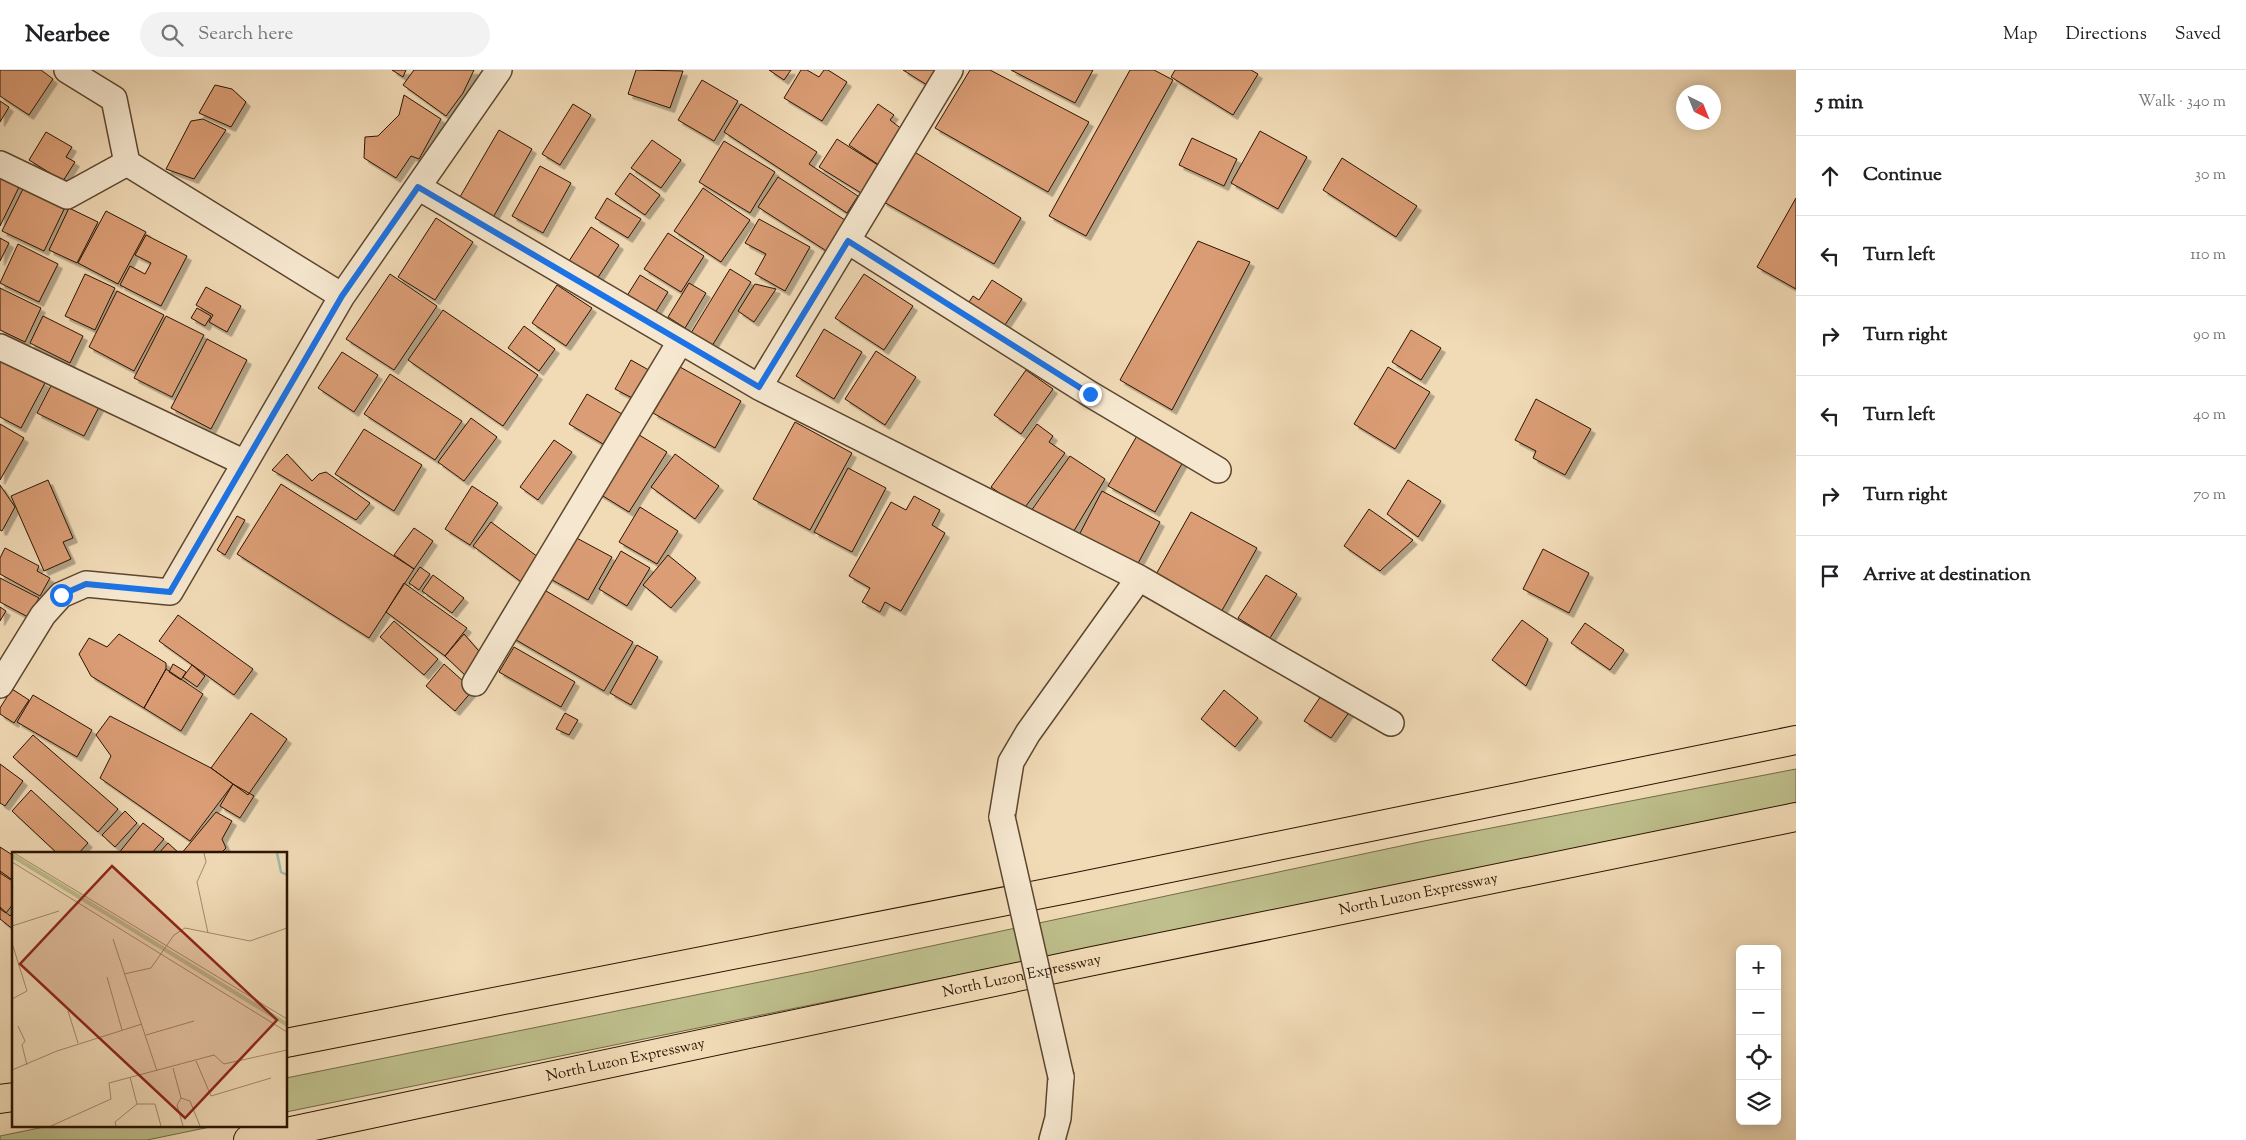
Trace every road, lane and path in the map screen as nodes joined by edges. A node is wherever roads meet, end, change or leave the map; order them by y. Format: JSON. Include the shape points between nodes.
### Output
{"nodes":[{"id":1,"x":67,"y":70,"type":"edge"},
{"id":2,"x":499,"y":70,"type":"edge"},
{"id":3,"x":950,"y":70,"type":"edge"},
{"id":4,"x":127,"y":163,"type":"junction"},
{"id":5,"x":0,"y":164,"type":"edge"},
{"id":6,"x":418,"y":187,"type":"junction"},
{"id":7,"x":848,"y":241,"type":"junction"},
{"id":8,"x":342,"y":296,"type":"junction"},
{"id":9,"x":680,"y":342,"type":"junction"},
{"id":10,"x":0,"y":348,"type":"edge"},
{"id":11,"x":759,"y":387,"type":"junction"},
{"id":12,"x":245,"y":463,"type":"junction"},
{"id":13,"x":1218,"y":470,"type":"dead end"},
{"id":14,"x":1139,"y":578,"type":"junction"},
{"id":15,"x":475,"y":683,"type":"dead end"},
{"id":16,"x":0,"y":685,"type":"edge"},
{"id":17,"x":1391,"y":724,"type":"dead end"},
{"id":18,"x":1796,"y":740,"type":"edge"},
{"id":19,"x":1796,"y":817,"type":"edge"},
{"id":20,"x":288,"y":1043,"type":"edge"},
{"id":21,"x":248,"y":1140,"type":"edge"},
{"id":22,"x":1052,"y":1140,"type":"edge"}],
"edges":[{"from":1,"to":4,"type":"street","via":[[114,98]]},
{"from":2,"to":6,"type":"street"},
{"from":3,"to":7,"type":"street"},
{"from":4,"to":5,"type":"street","via":[[67,196]]},
{"from":4,"to":8,"type":"street"},
{"from":6,"to":8,"type":"street"},
{"from":6,"to":9,"type":"street"},
{"from":7,"to":11,"type":"street"},
{"from":7,"to":13,"type":"street","via":[[1090,394]]},
{"from":8,"to":12,"type":"street"},
{"from":9,"to":11,"type":"street"},
{"from":9,"to":15,"type":"street"},
{"from":10,"to":12,"type":"street"},
{"from":11,"to":14,"type":"street"},
{"from":12,"to":16,"type":"street","via":[[170,592],[86,584],[61,595],[43,615]]},
{"from":14,"to":17,"type":"street"},
{"from":14,"to":22,"type":"street","bridge":true,"via":[[1011,762],[1002,817],[1061,1077],[1058,1118]]},
{"from":18,"to":20,"type":"highway"},
{"from":19,"to":21,"type":"highway","name":"North Luzon Expressway","via":[[1088,962]]}]}
